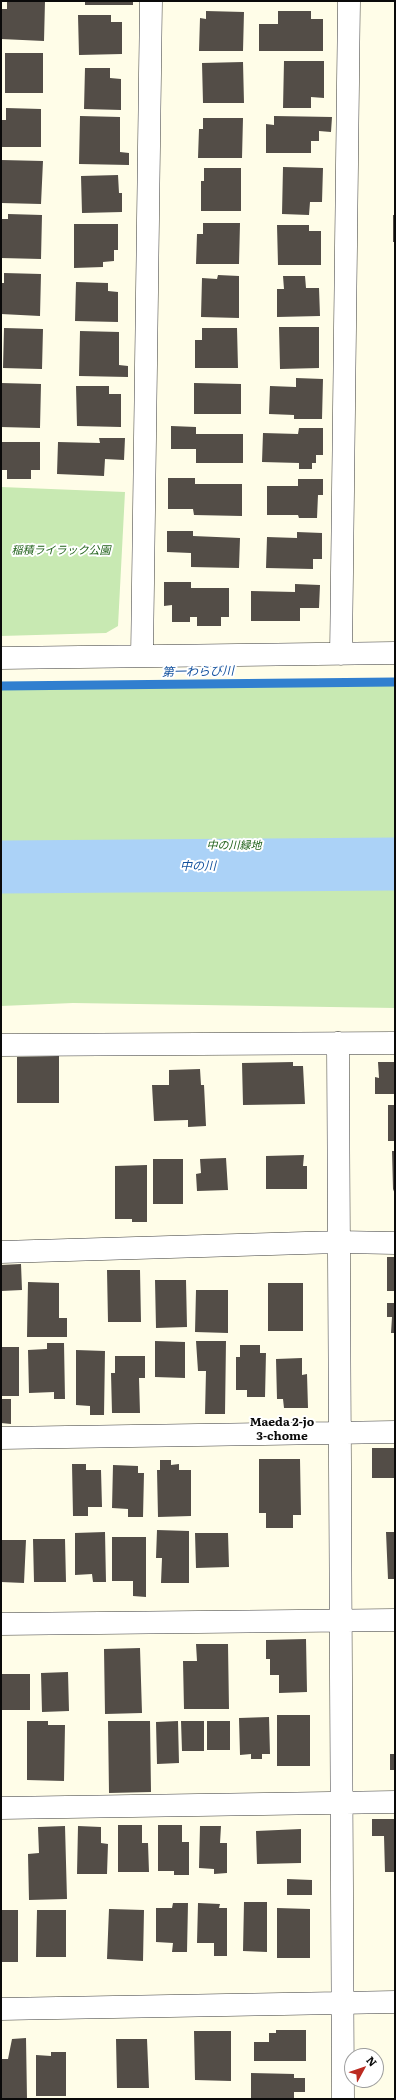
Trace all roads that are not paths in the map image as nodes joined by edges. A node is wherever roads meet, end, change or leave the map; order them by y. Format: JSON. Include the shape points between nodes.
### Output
{"nodes":[{"id":1,"x":151,"y":1,"type":"edge"},
{"id":2,"x":349,"y":1,"type":"edge"},
{"id":3,"x":395,"y":653,"type":"edge"},
{"id":4,"x":341,"y":654,"type":"junction"},
{"id":5,"x":142,"y":656,"type":"junction"},
{"id":6,"x":1,"y":658,"type":"edge"},
{"id":7,"x":338,"y":1043,"type":"junction"},
{"id":8,"x":395,"y":1043,"type":"edge"},
{"id":9,"x":1,"y":1045,"type":"edge"},
{"id":10,"x":339,"y":1242,"type":"junction"},
{"id":11,"x":395,"y":1243,"type":"edge"},
{"id":12,"x":1,"y":1252,"type":"edge"},
{"id":13,"x":340,"y":1432,"type":"junction"},
{"id":14,"x":395,"y":1432,"type":"edge"},
{"id":15,"x":1,"y":1438,"type":"edge"},
{"id":16,"x":342,"y":1620,"type":"junction"},
{"id":17,"x":395,"y":1620,"type":"edge"},
{"id":18,"x":1,"y":1624,"type":"edge"},
{"id":19,"x":343,"y":1802,"type":"junction"},
{"id":20,"x":395,"y":1802,"type":"edge"},
{"id":21,"x":1,"y":1808,"type":"edge"},
{"id":22,"x":395,"y":2002,"type":"edge"},
{"id":23,"x":344,"y":2003,"type":"junction"},
{"id":24,"x":1,"y":2009,"type":"edge"},
{"id":25,"x":343,"y":2099,"type":"edge"}],
"edges":[{"from":1,"to":5,"type":"street"},
{"from":2,"to":4,"type":"street"},
{"from":3,"to":4,"type":"street"},
{"from":4,"to":5,"type":"street"},
{"from":5,"to":6,"type":"street"},
{"from":7,"to":8,"type":"street"},
{"from":7,"to":9,"type":"street"},
{"from":7,"to":10,"type":"street"},
{"from":10,"to":11,"type":"street"},
{"from":10,"to":12,"type":"street"},
{"from":10,"to":13,"type":"street"},
{"from":13,"to":14,"type":"street"},
{"from":13,"to":15,"type":"street"},
{"from":13,"to":16,"type":"street"},
{"from":16,"to":17,"type":"street"},
{"from":16,"to":18,"type":"street"},
{"from":16,"to":19,"type":"street"},
{"from":19,"to":20,"type":"street"},
{"from":19,"to":21,"type":"street"},
{"from":19,"to":23,"type":"street"},
{"from":22,"to":23,"type":"street"},
{"from":23,"to":24,"type":"street"},
{"from":23,"to":25,"type":"street"}]}
